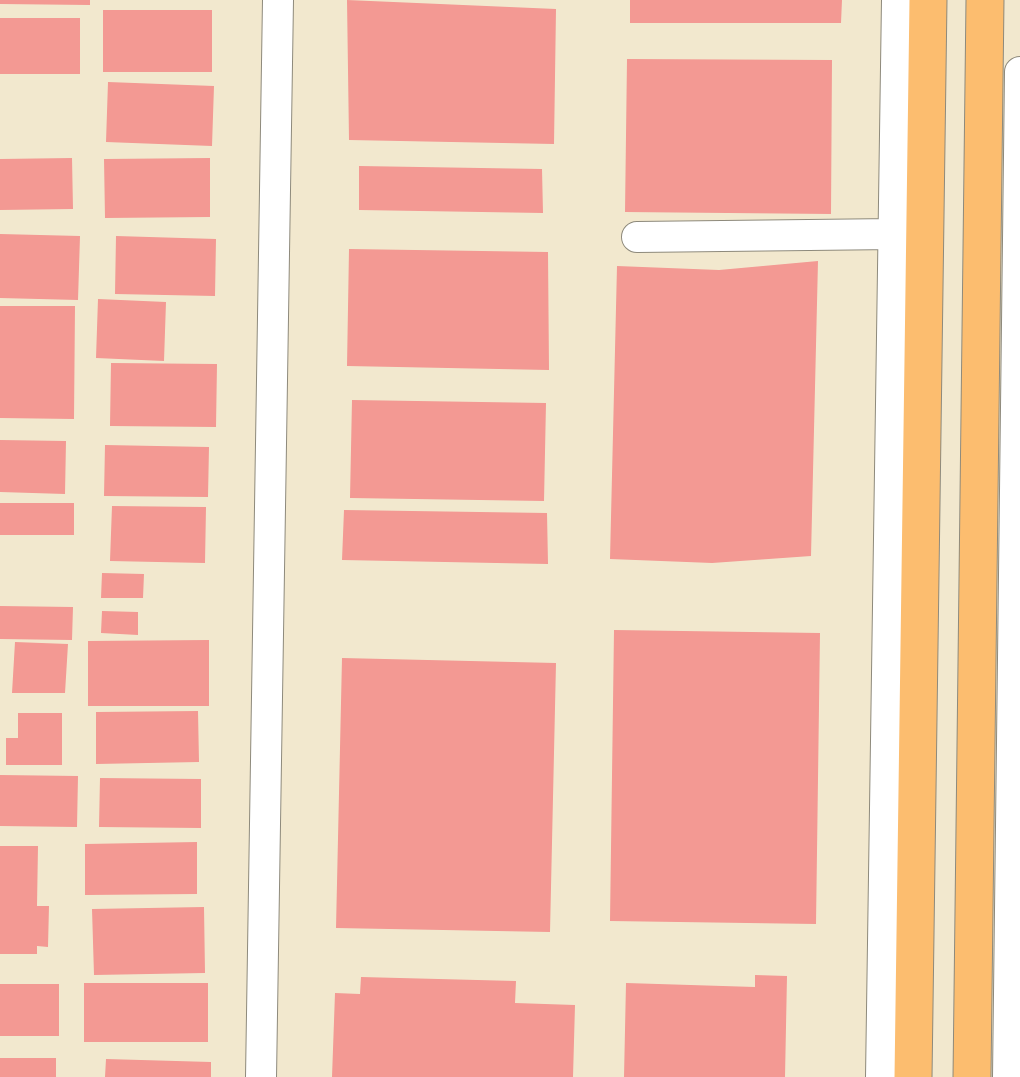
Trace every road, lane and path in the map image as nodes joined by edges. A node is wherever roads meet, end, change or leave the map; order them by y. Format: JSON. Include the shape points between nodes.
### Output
{"nodes":[{"id":1,"x":278,"y":0,"type":"edge"},
{"id":2,"x":897,"y":0,"type":"edge"},
{"id":3,"x":928,"y":0,"type":"edge"},
{"id":4,"x":985,"y":0,"type":"edge"},
{"id":5,"x":1020,"y":72,"type":"edge"},
{"id":6,"x":894,"y":234,"type":"junction"},
{"id":7,"x":637,"y":237,"type":"dead end"},
{"id":8,"x":261,"y":1077,"type":"edge"},
{"id":9,"x":881,"y":1077,"type":"edge"},
{"id":10,"x":913,"y":1077,"type":"edge"},
{"id":11,"x":972,"y":1077,"type":"edge"},
{"id":12,"x":1008,"y":1077,"type":"edge"}],
"edges":[{"from":1,"to":8,"type":"street"},
{"from":2,"to":6,"type":"street"},
{"from":3,"to":10,"type":"main road"},
{"from":4,"to":11,"type":"main road"},
{"from":5,"to":12,"type":"street"},
{"from":6,"to":7,"type":"street"},
{"from":6,"to":9,"type":"street"}]}
